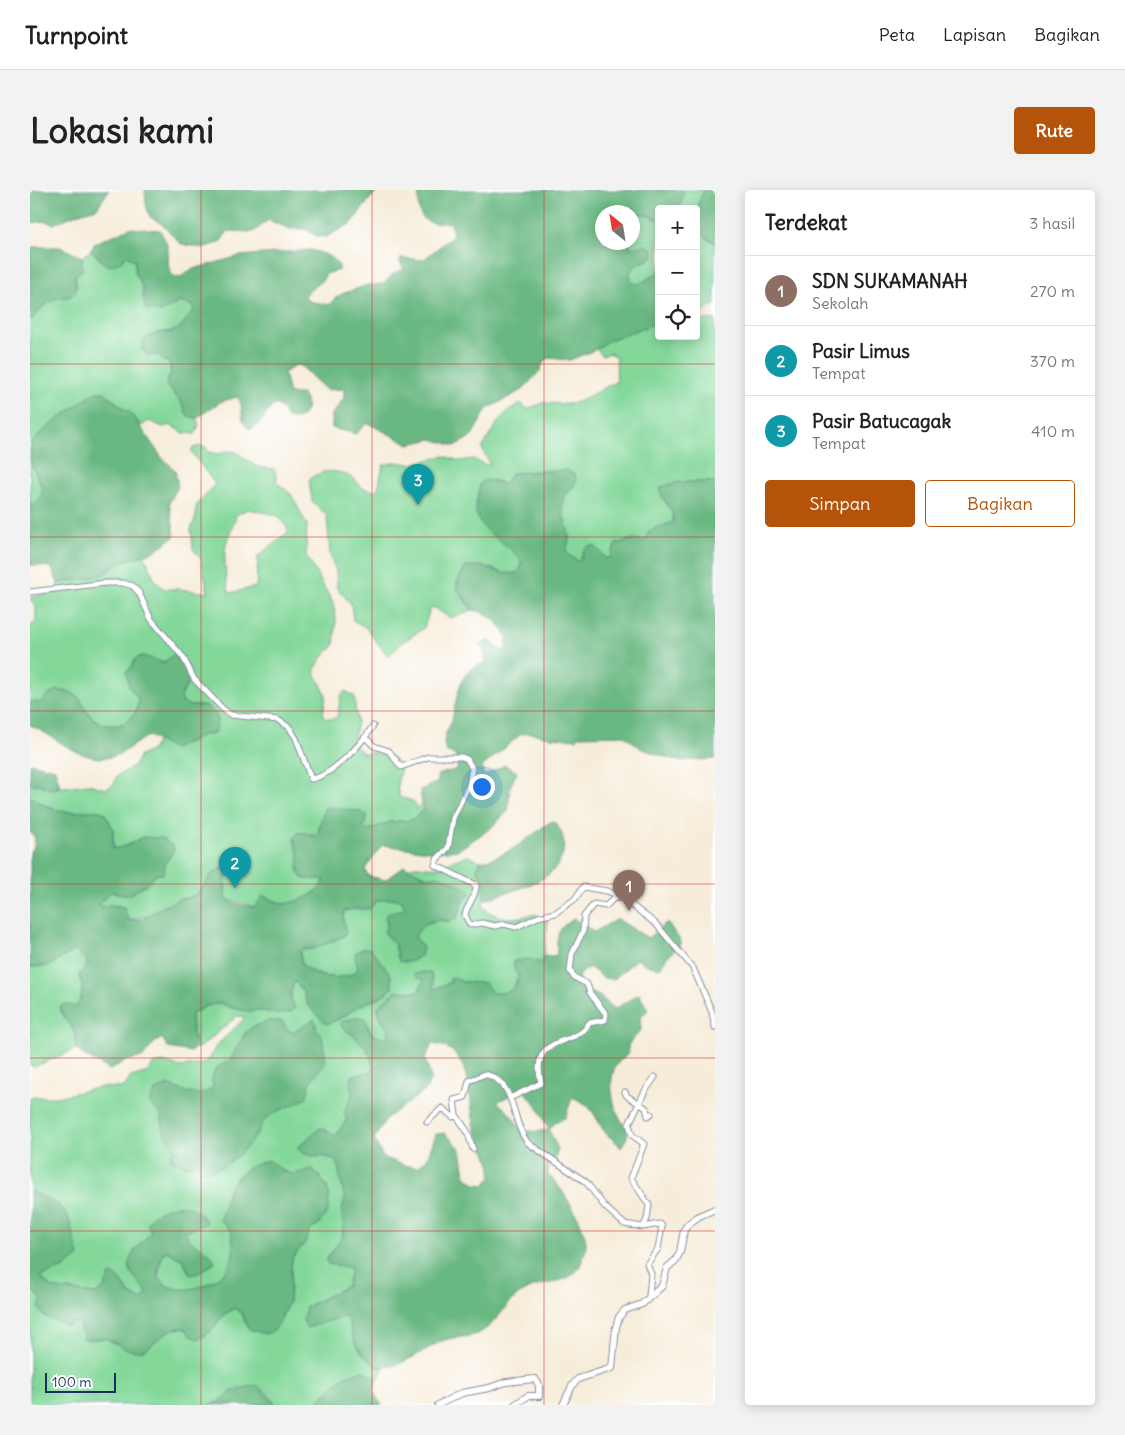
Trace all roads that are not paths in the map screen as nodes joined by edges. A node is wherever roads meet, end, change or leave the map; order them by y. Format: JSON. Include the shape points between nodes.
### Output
{"nodes":[{"id":1,"x":30,"y":592,"type":"edge"},
{"id":2,"x":372,"y":726,"type":"dead end"},
{"id":3,"x":366,"y":736,"type":"junction"},
{"id":4,"x":622,"y":897,"type":"junction"},
{"id":5,"x":714,"y":1014,"type":"edge"},
{"id":6,"x":715,"y":1027,"type":"edge"},
{"id":7,"x":655,"y":1077,"type":"dead end"},
{"id":8,"x":625,"y":1092,"type":"dead end"},
{"id":9,"x":510,"y":1098,"type":"junction"},
{"id":10,"x":639,"y":1104,"type":"junction"},
{"id":11,"x":651,"y":1114,"type":"dead end"},
{"id":12,"x":456,"y":1115,"type":"junction"},
{"id":13,"x":427,"y":1122,"type":"dead end"},
{"id":14,"x":473,"y":1149,"type":"dead end"},
{"id":15,"x":715,"y":1209,"type":"edge"},
{"id":16,"x":643,"y":1228,"type":"junction"},
{"id":17,"x":648,"y":1299,"type":"junction"},
{"id":18,"x":438,"y":1405,"type":"edge"},
{"id":19,"x":514,"y":1405,"type":"edge"},
{"id":20,"x":563,"y":1405,"type":"edge"}],
"edges":[{"from":1,"to":3,"type":"street","via":[[106,583],[133,586],[151,619],[184,657],[194,679],[223,709],[232,715],[278,720],[289,728],[311,779],[350,755]]},
{"from":2,"to":3,"type":"street"},
{"from":3,"to":4,"type":"street","via":[[374,746],[390,751],[401,766],[430,757],[462,757],[469,762],[471,779],[453,818],[448,848],[435,865],[476,886],[465,915],[470,925],[482,923],[516,927],[555,913],[575,900],[583,887]]},
{"from":4,"to":5,"type":"street","via":[[650,917],[689,963]]},
{"from":4,"to":9,"type":"street","via":[[613,898],[606,906],[594,904],[588,910],[572,954],[570,971],[587,984],[606,1014],[605,1020],[589,1022],[581,1032],[544,1052],[538,1073],[541,1083]]},
{"from":5,"to":6,"type":"street"},
{"from":7,"to":10,"type":"street"},
{"from":8,"to":10,"type":"street"},
{"from":9,"to":12,"type":"street","via":[[498,1080],[482,1074],[469,1081],[466,1097],[454,1100]]},
{"from":9,"to":16,"type":"street","via":[[528,1143],[586,1182],[624,1224]]},
{"from":10,"to":11,"type":"street","via":[[646,1108],[648,1116]]},
{"from":10,"to":16,"type":"street","via":[[629,1129],[644,1144],[631,1178],[649,1205]]},
{"from":12,"to":13,"type":"street","via":[[452,1117],[442,1108]]},
{"from":12,"to":14,"type":"street","via":[[467,1131]]},
{"from":15,"to":17,"type":"street","via":[[688,1224],[676,1260],[667,1268],[662,1286]]},
{"from":16,"to":17,"type":"street","via":[[662,1226],[658,1249],[647,1264],[651,1274]]},
{"from":17,"to":20,"type":"street","via":[[625,1310],[619,1317],[612,1368],[578,1379]]},
{"from":18,"to":19,"type":"street","via":[[462,1393],[506,1382],[535,1379],[539,1384],[539,1396],[528,1396]]}]}
